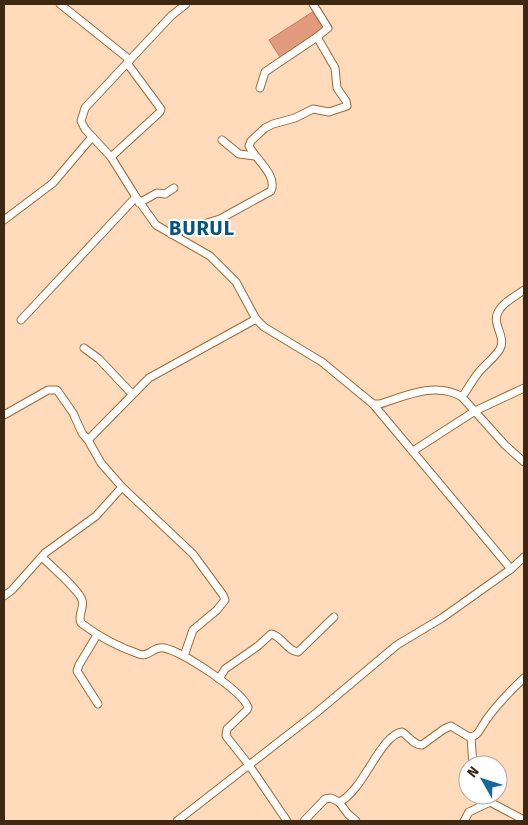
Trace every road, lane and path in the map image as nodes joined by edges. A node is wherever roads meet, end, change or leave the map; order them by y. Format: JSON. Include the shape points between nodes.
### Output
{"nodes":[{"id":1,"x":60,"y":4,"type":"edge"},
{"id":2,"x":186,"y":4,"type":"edge"},
{"id":3,"x":313,"y":4,"type":"edge"},
{"id":4,"x":317,"y":37,"type":"junction"},
{"id":5,"x":128,"y":61,"type":"junction"},
{"id":6,"x":260,"y":88,"type":"dead end"},
{"id":7,"x":92,"y":137,"type":"junction"},
{"id":8,"x":222,"y":140,"type":"dead end"},
{"id":9,"x":255,"y":156,"type":"junction"},
{"id":10,"x":111,"y":157,"type":"junction"},
{"id":11,"x":174,"y":188,"type":"dead end"},
{"id":12,"x":137,"y":200,"type":"junction"},
{"id":13,"x":4,"y":220,"type":"edge"},
{"id":14,"x":171,"y":234,"type":"junction"},
{"id":15,"x":524,"y":290,"type":"edge"},
{"id":16,"x":21,"y":320,"type":"dead end"},
{"id":17,"x":256,"y":320,"type":"junction"},
{"id":18,"x":84,"y":348,"type":"dead end"},
{"id":19,"x":524,"y":388,"type":"edge"},
{"id":20,"x":132,"y":394,"type":"junction"},
{"id":21,"x":462,"y":397,"type":"junction"},
{"id":22,"x":373,"y":404,"type":"junction"},
{"id":23,"x":475,"y":411,"type":"junction"},
{"id":24,"x":4,"y":415,"type":"edge"},
{"id":25,"x":88,"y":440,"type":"junction"},
{"id":26,"x":413,"y":451,"type":"junction"},
{"id":27,"x":524,"y":462,"type":"edge"},
{"id":28,"x":122,"y":487,"type":"junction"},
{"id":29,"x":524,"y":556,"type":"edge"},
{"id":30,"x":42,"y":557,"type":"junction"},
{"id":31,"x":511,"y":570,"type":"junction"},
{"id":32,"x":4,"y":596,"type":"edge"},
{"id":33,"x":334,"y":617,"type":"dead end"},
{"id":34,"x":97,"y":635,"type":"junction"},
{"id":35,"x":184,"y":656,"type":"junction"},
{"id":36,"x":524,"y":678,"type":"edge"},
{"id":37,"x":219,"y":680,"type":"junction"},
{"id":38,"x":98,"y":704,"type":"dead end"},
{"id":39,"x":471,"y":737,"type":"junction"},
{"id":40,"x":472,"y":755,"type":"edge"},
{"id":41,"x":249,"y":765,"type":"junction"},
{"id":42,"x":339,"y":802,"type":"junction"},
{"id":43,"x":524,"y":820,"type":"edge"},
{"id":44,"x":177,"y":821,"type":"edge"},
{"id":45,"x":287,"y":821,"type":"edge"},
{"id":46,"x":304,"y":821,"type":"edge"},
{"id":47,"x":356,"y":821,"type":"edge"},
{"id":48,"x":464,"y":821,"type":"edge"}],
"edges":[{"from":1,"to":5,"type":"street"},
{"from":2,"to":5,"type":"street"},
{"from":3,"to":4,"type":"street","via":[[328,28]]},
{"from":4,"to":6,"type":"street","via":[[265,72]]},
{"from":4,"to":9,"type":"street","via":[[335,68],[337,88],[347,106],[329,112],[313,109],[269,126],[249,144]]},
{"from":5,"to":7,"type":"street","via":[[85,108],[81,121]]},
{"from":5,"to":10,"type":"street","via":[[161,109]]},
{"from":7,"to":10,"type":"street"},
{"from":7,"to":13,"type":"street","via":[[52,184]]},
{"from":8,"to":9,"type":"street","via":[[239,154]]},
{"from":9,"to":14,"type":"street","via":[[270,175],[271,191],[220,219]]},
{"from":10,"to":12,"type":"street"},
{"from":11,"to":12,"type":"street","via":[[165,194],[158,192]]},
{"from":12,"to":14,"type":"street","via":[[156,225]]},
{"from":12,"to":16,"type":"street"},
{"from":14,"to":17,"type":"street","via":[[204,252],[232,278]]},
{"from":15,"to":21,"type":"street","via":[[499,310],[496,323],[502,344]]},
{"from":17,"to":20,"type":"street","via":[[149,378]]},
{"from":17,"to":22,"type":"street","via":[[322,362]]},
{"from":18,"to":20,"type":"street"},
{"from":19,"to":23,"type":"street"},
{"from":20,"to":25,"type":"street"},
{"from":21,"to":22,"type":"street","via":[[428,390]]},
{"from":21,"to":23,"type":"street"},
{"from":22,"to":26,"type":"street"},
{"from":23,"to":26,"type":"street"},
{"from":23,"to":27,"type":"street"},
{"from":24,"to":25,"type":"street","via":[[48,390],[57,390]]},
{"from":25,"to":28,"type":"street","via":[[101,463]]},
{"from":26,"to":31,"type":"street"},
{"from":28,"to":30,"type":"street","via":[[96,516],[51,547]]},
{"from":28,"to":35,"type":"street","via":[[189,550],[224,595],[223,604],[193,630]]},
{"from":29,"to":31,"type":"street"},
{"from":30,"to":32,"type":"street"},
{"from":30,"to":34,"type":"street","via":[[80,595],[83,604],[79,620]]},
{"from":31,"to":41,"type":"street","via":[[397,646]]},
{"from":33,"to":37,"type":"street","via":[[298,652],[271,634],[225,669]]},
{"from":34,"to":35,"type":"street","via":[[139,654],[163,648]]},
{"from":34,"to":38,"type":"street","via":[[77,671]]},
{"from":35,"to":37,"type":"street"},
{"from":36,"to":39,"type":"street"},
{"from":37,"to":41,"type":"street","via":[[248,705],[248,710],[225,734]]},
{"from":39,"to":40,"type":"street"},
{"from":39,"to":42,"type":"street","via":[[455,727],[447,727],[427,743],[418,745],[399,732],[386,744],[352,792]]},
{"from":41,"to":44,"type":"street"},
{"from":41,"to":45,"type":"street"},
{"from":42,"to":46,"type":"street","via":[[325,799]]},
{"from":42,"to":47,"type":"street"},
{"from":43,"to":48,"type":"street","via":[[490,802],[469,812]]}]}
